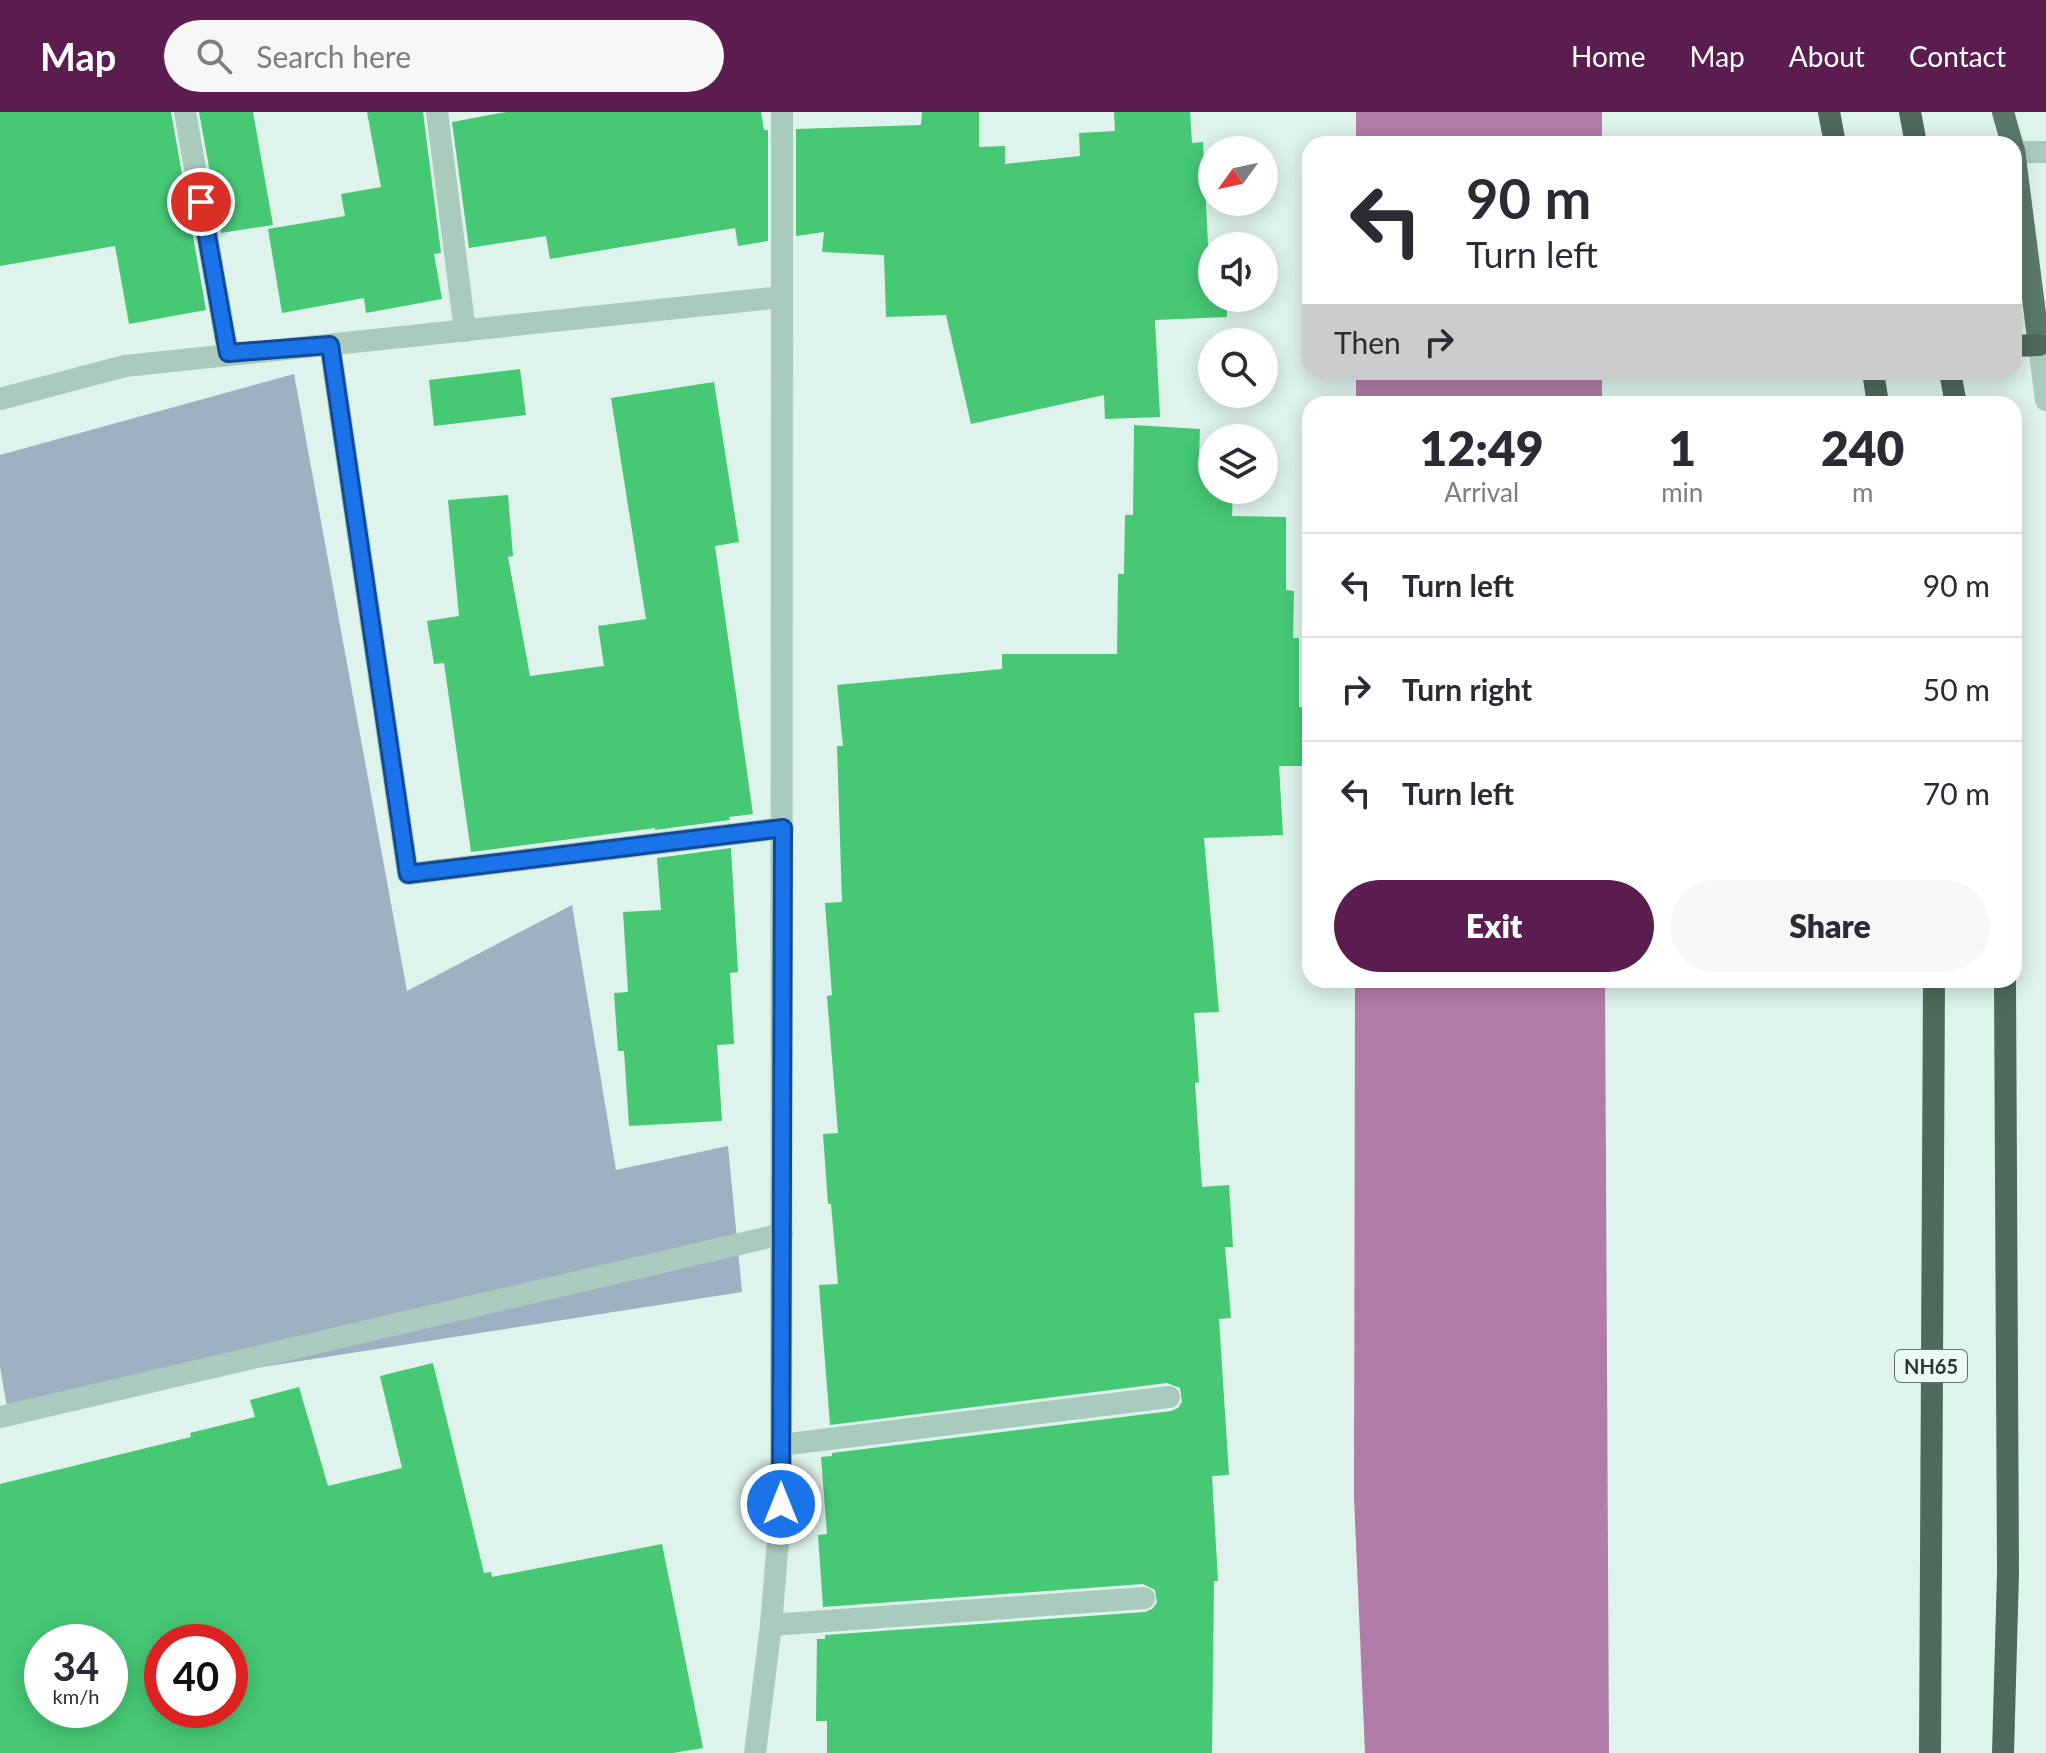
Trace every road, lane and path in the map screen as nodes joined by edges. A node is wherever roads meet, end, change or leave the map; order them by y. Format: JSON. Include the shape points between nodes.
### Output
{"nodes":[{"id":1,"x":185,"y":112,"type":"edge"},
{"id":2,"x":437,"y":112,"type":"edge"},
{"id":3,"x":782,"y":112,"type":"edge"},
{"id":4,"x":1829,"y":112,"type":"edge"},
{"id":5,"x":1910,"y":112,"type":"edge"},
{"id":6,"x":2003,"y":112,"type":"edge"},
{"id":7,"x":1834,"y":136,"type":"edge"},
{"id":8,"x":1914,"y":136,"type":"edge"},
{"id":9,"x":2010,"y":136,"type":"edge"},
{"id":10,"x":2022,"y":151,"type":"edge"},
{"id":11,"x":2046,"y":152,"type":"edge"},
{"id":12,"x":2022,"y":213,"type":"edge"},
{"id":13,"x":782,"y":297,"type":"junction"},
{"id":14,"x":465,"y":331,"type":"junction"},
{"id":15,"x":330,"y":345,"type":"junction"},
{"id":16,"x":2039,"y":345,"type":"junction"},
{"id":17,"x":2022,"y":346,"type":"edge"},
{"id":18,"x":228,"y":353,"type":"junction"},
{"id":19,"x":0,"y":399,"type":"edge"},
{"id":20,"x":2046,"y":400,"type":"edge"},
{"id":21,"x":783,"y":828,"type":"junction"},
{"id":22,"x":1934,"y":988,"type":"edge"},
{"id":23,"x":2005,"y":988,"type":"edge"},
{"id":24,"x":782,"y":1234,"type":"junction"},
{"id":25,"x":1169,"y":1397,"type":"dead end"},
{"id":26,"x":0,"y":1417,"type":"edge"},
{"id":27,"x":781,"y":1445,"type":"junction"},
{"id":28,"x":1144,"y":1598,"type":"dead end"},
{"id":29,"x":771,"y":1625,"type":"junction"},
{"id":30,"x":755,"y":1753,"type":"edge"},
{"id":31,"x":1930,"y":1753,"type":"edge"},
{"id":32,"x":2003,"y":1753,"type":"edge"}],
"edges":[{"from":1,"to":18,"type":"street"},
{"from":2,"to":14,"type":"street"},
{"from":3,"to":13,"type":"street"},
{"from":4,"to":7,"type":"highway"},
{"from":5,"to":8,"type":"highway"},
{"from":6,"to":9,"type":"main road"},
{"from":10,"to":11,"type":"street"},
{"from":12,"to":16,"type":"main road"},
{"from":13,"to":14,"type":"street"},
{"from":13,"to":21,"type":"street"},
{"from":14,"to":15,"type":"street"},
{"from":15,"to":18,"type":"street"},
{"from":15,"to":21,"type":"street","via":[[408,874]]},
{"from":16,"to":17,"type":"highway"},
{"from":16,"to":20,"type":"street"},
{"from":18,"to":19,"type":"street","via":[[125,366]]},
{"from":21,"to":24,"type":"street"},
{"from":22,"to":31,"type":"highway","number":"NH65"},
{"from":23,"to":32,"type":"highway","via":[[2008,1573]]},
{"from":24,"to":26,"type":"street"},
{"from":24,"to":27,"type":"street"},
{"from":25,"to":27,"type":"street"},
{"from":27,"to":29,"type":"street"},
{"from":28,"to":29,"type":"street"},
{"from":29,"to":30,"type":"street"}]}
